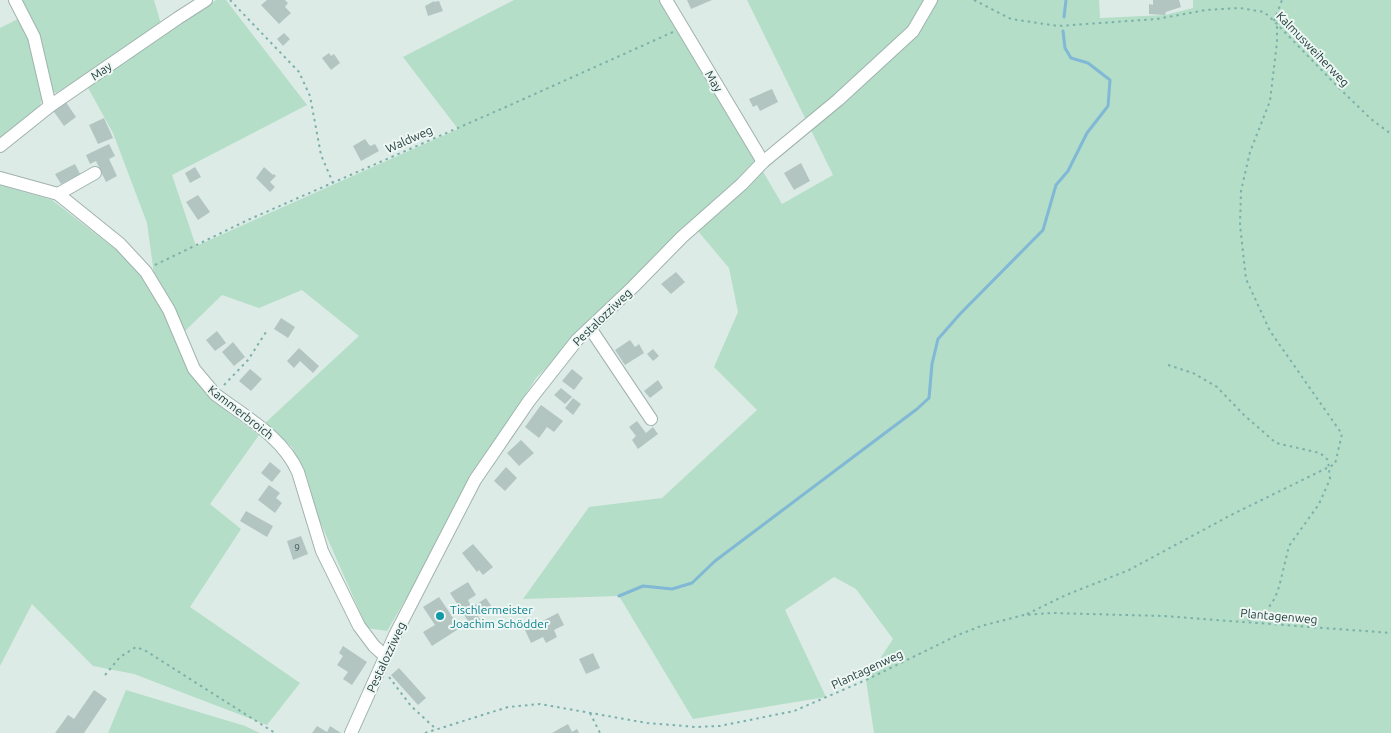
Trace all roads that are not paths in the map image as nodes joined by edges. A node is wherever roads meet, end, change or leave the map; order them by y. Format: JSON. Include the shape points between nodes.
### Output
{"nodes":[{"id":1,"x":15,"y":0,"type":"edge"},
{"id":2,"x":206,"y":0,"type":"edge"},
{"id":3,"x":666,"y":0,"type":"edge"},
{"id":4,"x":931,"y":0,"type":"edge"},
{"id":5,"x":50,"y":106,"type":"junction"},
{"id":6,"x":0,"y":146,"type":"edge"},
{"id":7,"x":763,"y":162,"type":"junction"},
{"id":8,"x":95,"y":173,"type":"dead end"},
{"id":9,"x":0,"y":178,"type":"edge"},
{"id":10,"x":58,"y":194,"type":"junction"},
{"id":11,"x":590,"y":328,"type":"junction"},
{"id":12,"x":652,"y":418,"type":"dead end"},
{"id":13,"x":383,"y":661,"type":"junction"},
{"id":14,"x":351,"y":733,"type":"edge"}],
"edges":[{"from":1,"to":5,"type":"street","via":[[34,37]]},
{"from":2,"to":5,"type":"street","name":"May"},
{"from":3,"to":7,"type":"street","name":"May"},
{"from":4,"to":7,"type":"street","name":"Pestalozziweg","via":[[913,31],[838,100]]},
{"from":5,"to":6,"type":"street","name":"May"},
{"from":7,"to":11,"type":"street","name":"Pestalozziweg"},
{"from":8,"to":10,"type":"street"},
{"from":9,"to":10,"type":"street","name":"Kammerbroich"},
{"from":10,"to":13,"type":"street","name":"Kammerbroich","via":[[120,244],[146,272],[169,310],[194,370],[215,394],[275,438],[292,459],[322,550],[359,626]]},
{"from":11,"to":12,"type":"street"},
{"from":11,"to":13,"type":"street","name":"Pestalozziweg","via":[[530,400],[475,480]]},
{"from":13,"to":14,"type":"street","name":"Pestalozziweg"}]}
